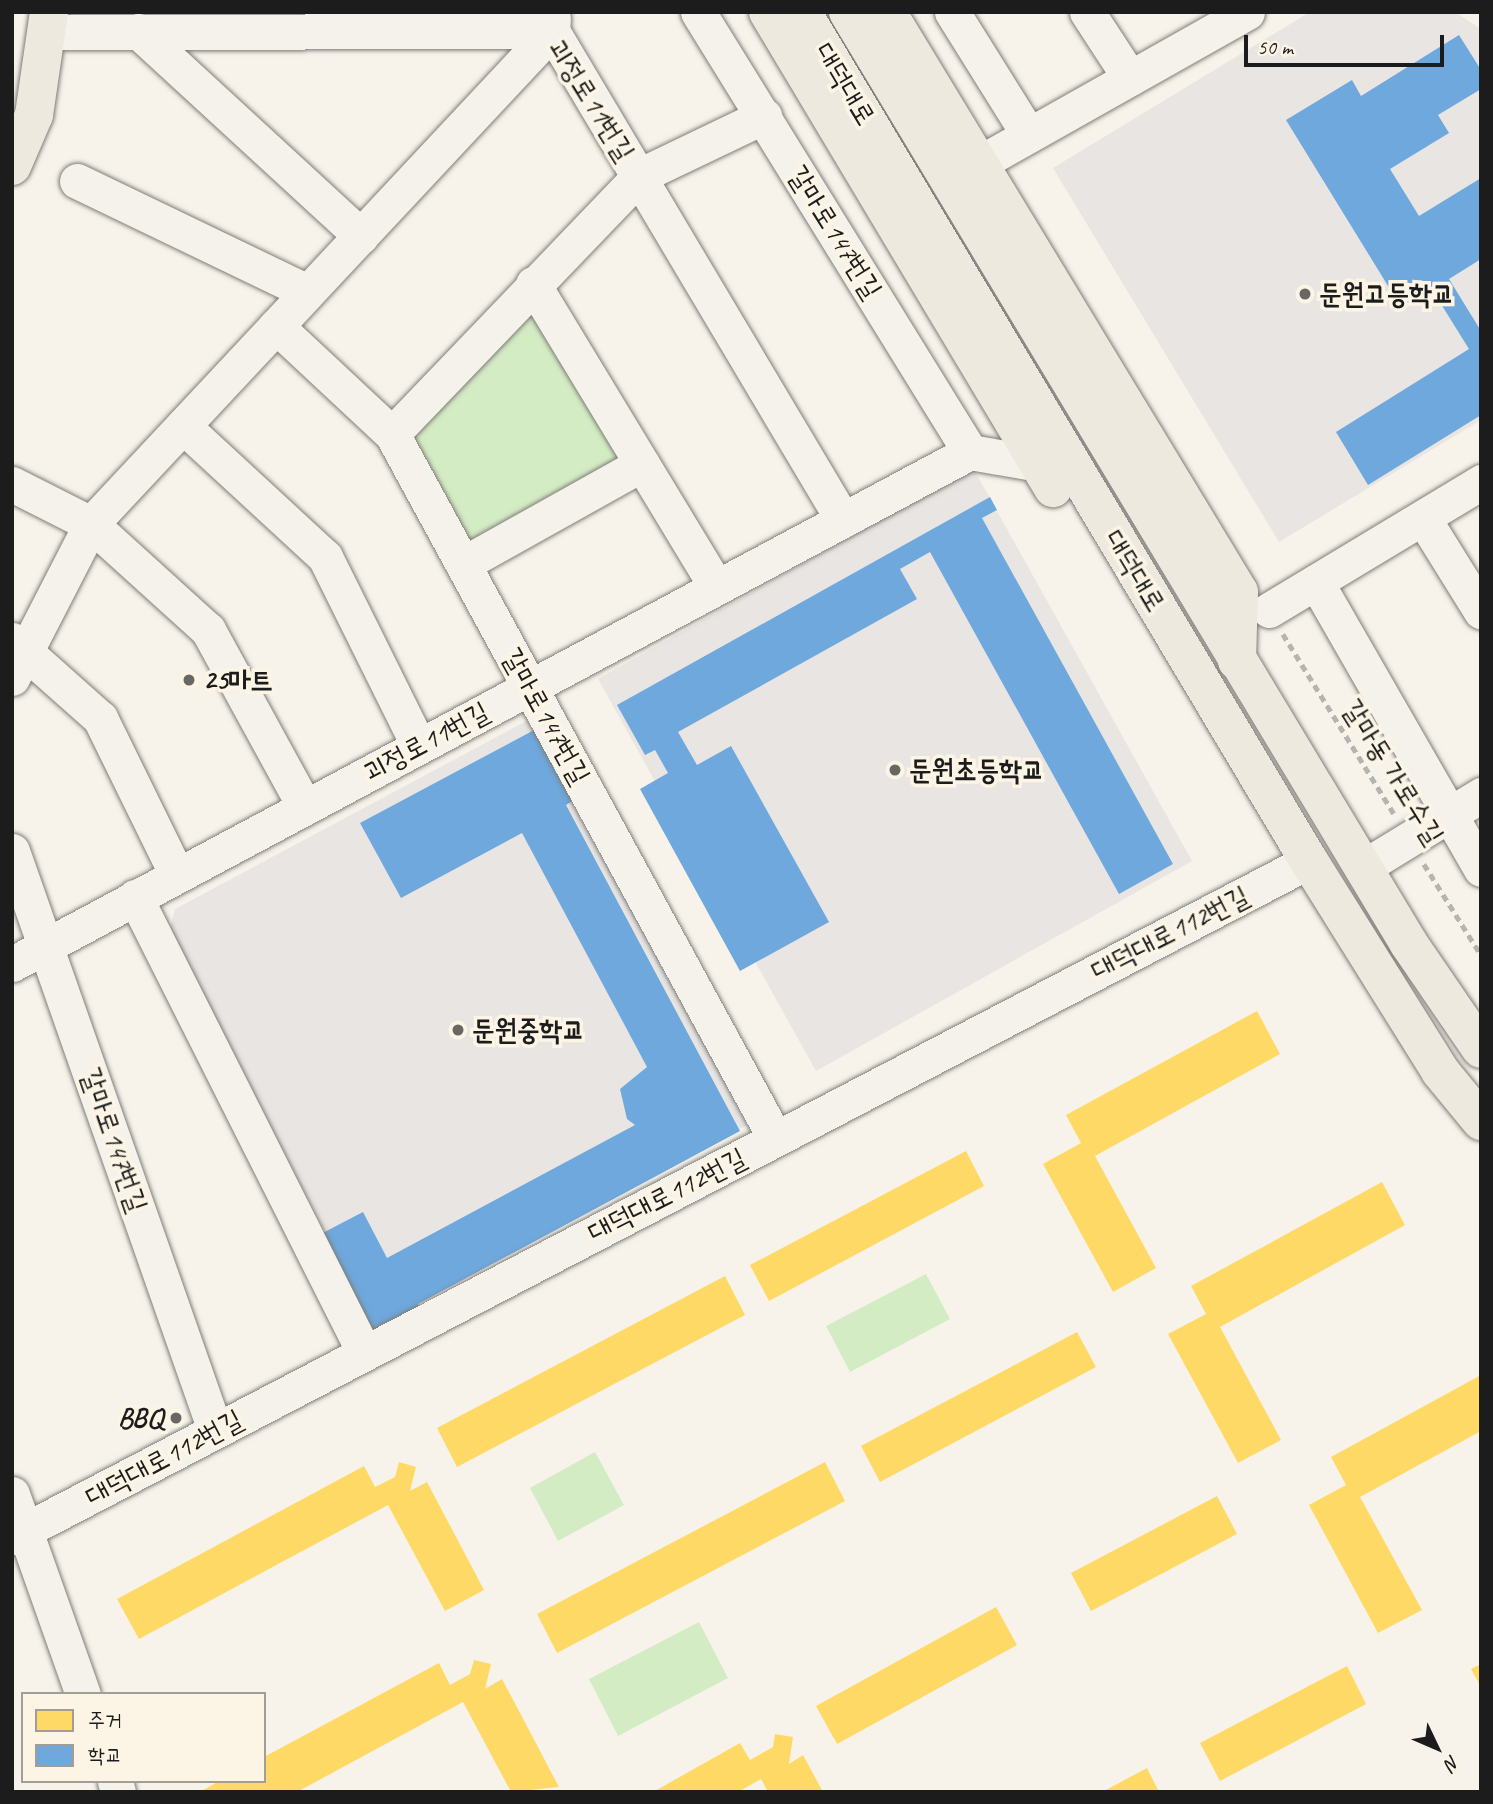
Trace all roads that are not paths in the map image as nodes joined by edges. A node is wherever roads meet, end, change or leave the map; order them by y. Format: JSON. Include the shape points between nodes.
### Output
{"nodes":[{"id":1,"x":698,"y":12,"type":"edge"},
{"id":2,"x":768,"y":12,"type":"edge"},
{"id":3,"x":802,"y":12,"type":"edge"},
{"id":4,"x":848,"y":12,"type":"edge"},
{"id":5,"x":887,"y":12,"type":"edge"},
{"id":6,"x":952,"y":12,"type":"edge"},
{"id":7,"x":1087,"y":12,"type":"edge"},
{"id":8,"x":1247,"y":12,"type":"edge"},
{"id":9,"x":553,"y":21,"type":"edge"},
{"id":10,"x":48,"y":22,"type":"edge"},
{"id":11,"x":422,"y":22,"type":"edge"},
{"id":12,"x":138,"y":31,"type":"junction"},
{"id":13,"x":1130,"y":78,"type":"junction"},
{"id":14,"x":764,"y":116,"type":"junction"},
{"id":15,"x":1029,"y":135,"type":"junction"},
{"id":16,"x":976,"y":165,"type":"junction"},
{"id":17,"x":12,"y":166,"type":"edge"},
{"id":18,"x":639,"y":176,"type":"junction"},
{"id":19,"x":77,"y":181,"type":"dead end"},
{"id":20,"x":361,"y":236,"type":"junction"},
{"id":21,"x":533,"y":284,"type":"junction"},
{"id":22,"x":308,"y":292,"type":"junction"},
{"id":23,"x":276,"y":326,"type":"junction"},
{"id":24,"x":1062,"y":369,"type":"junction"},
{"id":25,"x":183,"y":426,"type":"junction"},
{"id":26,"x":392,"y":434,"type":"junction"},
{"id":27,"x":1146,"y":437,"type":"junction"},
{"id":28,"x":970,"y":452,"type":"junction"},
{"id":29,"x":642,"y":464,"type":"junction"},
{"id":30,"x":1039,"y":464,"type":"junction"},
{"id":31,"x":1481,"y":482,"type":"edge"},
{"id":32,"x":12,"y":484,"type":"edge"},
{"id":33,"x":1423,"y":517,"type":"junction"},
{"id":34,"x":843,"y":520,"type":"junction"},
{"id":35,"x":91,"y":524,"type":"junction"},
{"id":36,"x":463,"y":564,"type":"junction"},
{"id":37,"x":1316,"y":582,"type":"junction"},
{"id":38,"x":715,"y":585,"type":"junction"},
{"id":39,"x":1269,"y":610,"type":"road end"},
{"id":40,"x":1481,"y":611,"type":"edge"},
{"id":41,"x":17,"y":655,"type":"edge"},
{"id":42,"x":1237,"y":661,"type":"junction"},
{"id":43,"x":1199,"y":678,"type":"junction"},
{"id":44,"x":530,"y":687,"type":"junction"},
{"id":45,"x":419,"y":746,"type":"junction"},
{"id":46,"x":1466,"y":804,"type":"edge"},
{"id":47,"x":305,"y":807,"type":"junction"},
{"id":48,"x":12,"y":851,"type":"edge"},
{"id":49,"x":1309,"y":861,"type":"junction"},
{"id":50,"x":1362,"y":868,"type":"junction"},
{"id":51,"x":1481,"y":869,"type":"edge"},
{"id":52,"x":177,"y":875,"type":"junction"},
{"id":53,"x":135,"y":897,"type":"junction"},
{"id":54,"x":46,"y":946,"type":"junction"},
{"id":55,"x":12,"y":964,"type":"edge"},
{"id":56,"x":1481,"y":1048,"type":"edge"},
{"id":57,"x":1481,"y":1121,"type":"edge"},
{"id":58,"x":775,"y":1138,"type":"junction"},
{"id":59,"x":364,"y":1352,"type":"junction"},
{"id":60,"x":215,"y":1430,"type":"junction"},
{"id":61,"x":12,"y":1494,"type":"edge"},
{"id":62,"x":19,"y":1535,"type":"edge"},
{"id":63,"x":82,"y":1692,"type":"edge"}],
"edges":[{"from":1,"to":14,"type":"street","name":"갈마로147번길"},
{"from":2,"to":30,"type":"main road"},
{"from":3,"to":43,"type":"main road","name":"대덕대로"},
{"from":4,"to":24,"type":"main road","name":"대덕대로"},
{"from":5,"to":16,"type":"main road"},
{"from":6,"to":15,"type":"street"},
{"from":7,"to":13,"type":"street"},
{"from":8,"to":13,"type":"street"},
{"from":9,"to":11,"type":"street","name":"괴정로11번길"},
{"from":9,"to":18,"type":"street","name":"괴정로11번길"},
{"from":9,"to":20,"type":"street"},
{"from":10,"to":12,"type":"street","name":"괴정로11번길"},
{"from":10,"to":17,"type":"main road","via":[[34,115]]},
{"from":11,"to":12,"type":"street","name":"괴정로11번길"},
{"from":12,"to":20,"type":"street"},
{"from":13,"to":15,"type":"street"},
{"from":14,"to":18,"type":"street"},
{"from":14,"to":28,"type":"street","name":"갈마로147번길"},
{"from":15,"to":16,"type":"street"},
{"from":16,"to":27,"type":"main road"},
{"from":18,"to":21,"type":"street"},
{"from":18,"to":34,"type":"street","name":"괴정로11번길"},
{"from":19,"to":22,"type":"street"},
{"from":20,"to":22,"type":"street"},
{"from":21,"to":26,"type":"street"},
{"from":21,"to":29,"type":"street"},
{"from":22,"to":23,"type":"street"},
{"from":23,"to":25,"type":"street"},
{"from":23,"to":26,"type":"street","name":"갈마로147번길"},
{"from":24,"to":27,"type":"main road"},
{"from":24,"to":42,"type":"main road","name":"대덕대로"},
{"from":25,"to":35,"type":"street"},
{"from":25,"to":45,"type":"street","via":[[325,557]]},
{"from":26,"to":36,"type":"street","name":"갈마로147번길"},
{"from":27,"to":42,"type":"main road","via":[[1239,592]]},
{"from":28,"to":30,"type":"street"},
{"from":28,"to":34,"type":"street","name":"괴정로11번길"},
{"from":29,"to":36,"type":"street"},
{"from":29,"to":38,"type":"street"},
{"from":30,"to":43,"type":"main road","via":[[1131,614]]},
{"from":31,"to":33,"type":"street"},
{"from":32,"to":35,"type":"street"},
{"from":33,"to":37,"type":"street"},
{"from":33,"to":40,"type":"street"},
{"from":34,"to":38,"type":"street","name":"괴정로11번길"},
{"from":35,"to":41,"type":"street"},
{"from":35,"to":47,"type":"street","via":[[208,630]]},
{"from":36,"to":44,"type":"street","name":"갈마로147번길"},
{"from":37,"to":39,"type":"street"},
{"from":37,"to":46,"type":"street"},
{"from":38,"to":44,"type":"street","name":"괴정로11번길"},
{"from":41,"to":52,"type":"street","via":[[100,718]]},
{"from":42,"to":50,"type":"main road","name":"대덕대로"},
{"from":43,"to":49,"type":"main road","name":"대덕대로"},
{"from":44,"to":45,"type":"street","name":"괴정로11번길"},
{"from":44,"to":58,"type":"street","name":"갈마로147번길"},
{"from":45,"to":47,"type":"street","name":"괴정로11번길"},
{"from":46,"to":50,"type":"street"},
{"from":46,"to":51,"type":"street"},
{"from":47,"to":52,"type":"street","name":"괴정로11번길"},
{"from":48,"to":54,"type":"street","name":"갈마로147번길"},
{"from":49,"to":57,"type":"main road","name":"대덕대로","via":[[1440,1071]]},
{"from":49,"to":58,"type":"street","name":"대덕대로112번길"},
{"from":50,"to":56,"type":"main road","name":"대덕대로"},
{"from":52,"to":53,"type":"street","name":"괴정로11번길"},
{"from":53,"to":54,"type":"street","name":"괴정로11번길"},
{"from":53,"to":59,"type":"street"},
{"from":54,"to":55,"type":"street","name":"괴정로11번길"},
{"from":54,"to":60,"type":"street","name":"갈마로147번길"},
{"from":58,"to":59,"type":"street","name":"대덕대로112번길"},
{"from":59,"to":60,"type":"street","name":"대덕대로112번길"},
{"from":60,"to":62,"type":"street","name":"대덕대로112번길"},
{"from":61,"to":62,"type":"street"},
{"from":62,"to":63,"type":"street"}]}
